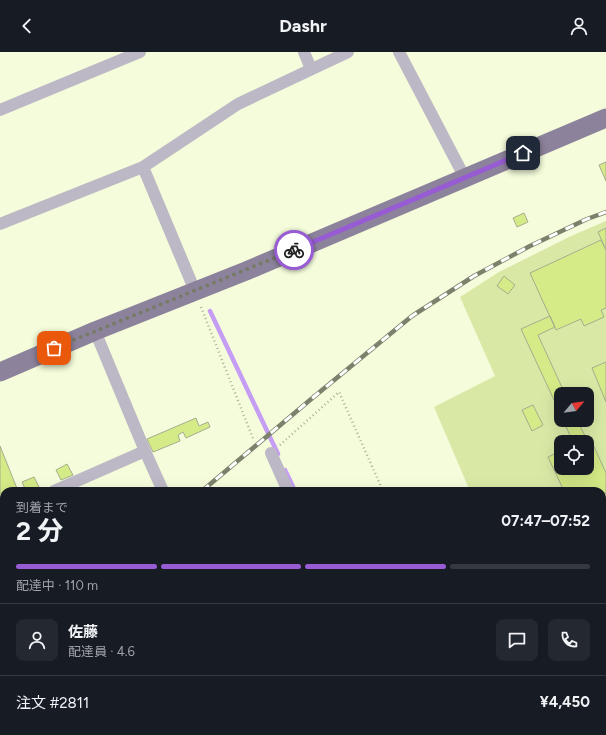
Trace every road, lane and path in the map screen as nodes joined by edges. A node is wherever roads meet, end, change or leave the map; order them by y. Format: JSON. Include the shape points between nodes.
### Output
{"nodes":[{"id":1,"x":140,"y":52,"type":"edge"},
{"id":2,"x":304,"y":52,"type":"edge"},
{"id":3,"x":348,"y":52,"type":"edge"},
{"id":4,"x":399,"y":52,"type":"edge"},
{"id":5,"x":311,"y":69,"type":"junction"},
{"id":6,"x":0,"y":110,"type":"edge"},
{"id":7,"x":606,"y":118,"type":"edge"},
{"id":8,"x":143,"y":167,"type":"junction"},
{"id":9,"x":465,"y":178,"type":"junction"},
{"id":10,"x":0,"y":224,"type":"edge"},
{"id":11,"x":195,"y":292,"type":"junction"},
{"id":12,"x":95,"y":331,"type":"junction"},
{"id":13,"x":0,"y":372,"type":"edge"},
{"id":14,"x":254,"y":441,"type":"dead end"},
{"id":15,"x":145,"y":451,"type":"junction"},
{"id":16,"x":271,"y":452,"type":"joint"},
{"id":17,"x":63,"y":487,"type":"edge"},
{"id":18,"x":161,"y":487,"type":"edge"},
{"id":19,"x":286,"y":487,"type":"edge"},
{"id":20,"x":381,"y":487,"type":"edge"}],
"edges":[{"from":1,"to":6,"type":"street"},
{"from":2,"to":5,"type":"street"},
{"from":3,"to":5,"type":"street"},
{"from":4,"to":9,"type":"street"},
{"from":5,"to":8,"type":"street","via":[[238,104]]},
{"from":7,"to":9,"type":"main road"},
{"from":8,"to":10,"type":"street"},
{"from":8,"to":11,"type":"street"},
{"from":9,"to":11,"type":"main road"},
{"from":11,"to":12,"type":"main road"},
{"from":11,"to":14,"type":"path"},
{"from":12,"to":13,"type":"main road"},
{"from":12,"to":15,"type":"street"},
{"from":15,"to":17,"type":"street"},
{"from":15,"to":18,"type":"street"},
{"from":16,"to":19,"type":"street"},
{"from":16,"to":20,"type":"path","via":[[339,392]]}]}
